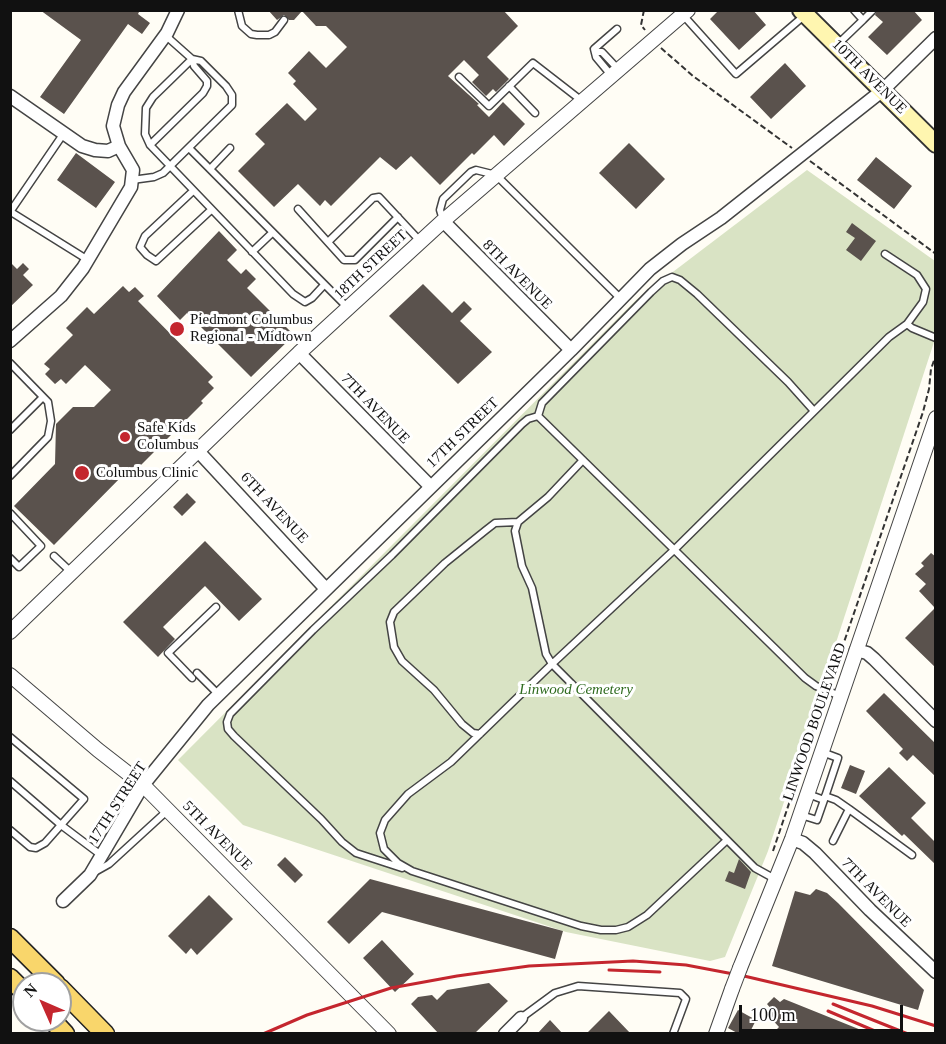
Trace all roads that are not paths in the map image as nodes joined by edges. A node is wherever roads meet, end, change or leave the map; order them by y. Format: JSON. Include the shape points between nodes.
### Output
{"nodes":[{"id":1,"x":178,"y":10,"type":"edge"},
{"id":2,"x":238,"y":10,"type":"edge"},
{"id":3,"x":854,"y":10,"type":"edge"},
{"id":4,"x":872,"y":11,"type":"edge"},
{"id":5,"x":805,"y":12,"type":"edge"},
{"id":6,"x":685,"y":13,"type":"edge"},
{"id":7,"x":284,"y":20,"type":"dead end"},
{"id":8,"x":862,"y":20,"type":"junction"},
{"id":9,"x":617,"y":28,"type":"dead end"},
{"id":10,"x":165,"y":35,"type":"junction"},
{"id":11,"x":936,"y":38,"type":"edge"},
{"id":12,"x":837,"y":45,"type":"junction"},
{"id":13,"x":192,"y":59,"type":"junction"},
{"id":14,"x":615,"y":72,"type":"junction"},
{"id":15,"x":459,"y":77,"type":"dead end"},
{"id":16,"x":509,"y":86,"type":"junction"},
{"id":17,"x":883,"y":90,"type":"junction"},
{"id":18,"x":10,"y":96,"type":"edge"},
{"id":19,"x":582,"y":101,"type":"junction"},
{"id":20,"x":535,"y":113,"type":"dead end"},
{"id":21,"x":64,"y":133,"type":"junction"},
{"id":22,"x":936,"y":144,"type":"edge"},
{"id":23,"x":150,"y":145,"type":"junction"},
{"id":24,"x":119,"y":146,"type":"junction"},
{"id":25,"x":230,"y":148,"type":"dead end"},
{"id":26,"x":190,"y":149,"type":"junction"},
{"id":27,"x":171,"y":168,"type":"junction"},
{"id":28,"x":210,"y":169,"type":"junction"},
{"id":29,"x":496,"y":175,"type":"junction"},
{"id":30,"x":131,"y":180,"type":"junction"},
{"id":31,"x":193,"y":191,"type":"junction"},
{"id":32,"x":298,"y":209,"type":"dead end"},
{"id":33,"x":211,"y":210,"type":"junction"},
{"id":34,"x":11,"y":212,"type":"edge"},
{"id":35,"x":398,"y":217,"type":"junction"},
{"id":36,"x":443,"y":221,"type":"junction"},
{"id":37,"x":272,"y":233,"type":"junction"},
{"id":38,"x":420,"y":241,"type":"junction"},
{"id":39,"x":328,"y":242,"type":"junction"},
{"id":40,"x":252,"y":252,"type":"junction"},
{"id":41,"x":885,"y":254,"type":"dead end"},
{"id":42,"x":88,"y":260,"type":"junction"},
{"id":43,"x":324,"y":285,"type":"junction"},
{"id":44,"x":621,"y":299,"type":"junction"},
{"id":45,"x":348,"y":308,"type":"junction"},
{"id":46,"x":907,"y":324,"type":"junction"},
{"id":47,"x":935,"y":338,"type":"edge"},
{"id":48,"x":10,"y":341,"type":"edge"},
{"id":49,"x":571,"y":350,"type":"junction"},
{"id":50,"x":299,"y":353,"type":"junction"},
{"id":51,"x":10,"y":363,"type":"edge"},
{"id":52,"x":44,"y":397,"type":"junction"},
{"id":53,"x":814,"y":411,"type":"junction"},
{"id":54,"x":538,"y":416,"type":"junction"},
{"id":55,"x":936,"y":418,"type":"edge"},
{"id":56,"x":10,"y":430,"type":"edge"},
{"id":57,"x":931,"y":446,"type":"edge"},
{"id":58,"x":198,"y":451,"type":"junction"},
{"id":59,"x":583,"y":460,"type":"junction"},
{"id":60,"x":11,"y":474,"type":"edge"},
{"id":61,"x":430,"y":486,"type":"junction"},
{"id":62,"x":10,"y":513,"type":"edge"},
{"id":63,"x":518,"y":522,"type":"junction"},
{"id":64,"x":675,"y":549,"type":"junction"},
{"id":65,"x":54,"y":556,"type":"dead end"},
{"id":66,"x":10,"y":558,"type":"edge"},
{"id":67,"x":71,"y":573,"type":"junction"},
{"id":68,"x":326,"y":589,"type":"junction"},
{"id":69,"x":216,"y":607,"type":"dead end"},
{"id":70,"x":10,"y":632,"type":"edge"},
{"id":71,"x":856,"y":650,"type":"junction"},
{"id":72,"x":552,"y":664,"type":"junction"},
{"id":73,"x":10,"y":675,"type":"edge"},
{"id":74,"x":219,"y":695,"type":"junction"},
{"id":75,"x":841,"y":696,"type":"junction"},
{"id":76,"x":936,"y":722,"type":"edge"},
{"id":77,"x":480,"y":734,"type":"junction"},
{"id":78,"x":10,"y":737,"type":"edge"},
{"id":79,"x":822,"y":752,"type":"junction"},
{"id":80,"x":10,"y":781,"type":"edge"},
{"id":81,"x":143,"y":785,"type":"junction"},
{"id":82,"x":808,"y":794,"type":"junction"},
{"id":83,"x":824,"y":798,"type":"junction"},
{"id":84,"x":849,"y":808,"type":"junction"},
{"id":85,"x":168,"y":810,"type":"junction"},
{"id":86,"x":801,"y":814,"type":"junction"},
{"id":87,"x":61,"y":825,"type":"junction"},
{"id":88,"x":10,"y":830,"type":"edge"},
{"id":89,"x":792,"y":839,"type":"junction"},
{"id":90,"x":727,"y":840,"type":"junction"},
{"id":91,"x":833,"y":841,"type":"dead end"},
{"id":92,"x":912,"y":855,"type":"dead end"},
{"id":93,"x":102,"y":856,"type":"junction"},
{"id":94,"x":412,"y":871,"type":"junction"},
{"id":95,"x":90,"y":875,"type":"junction"},
{"id":96,"x":776,"y":879,"type":"junction"},
{"id":97,"x":63,"y":901,"type":"dead end"},
{"id":98,"x":10,"y":938,"type":"edge"},
{"id":99,"x":44,"y":972,"type":"edge"},
{"id":100,"x":936,"y":972,"type":"edge"},
{"id":101,"x":72,"y":1000,"type":"edge"},
{"id":102,"x":520,"y":1018,"type":"joint"},
{"id":103,"x":716,"y":1033,"type":"edge"},
{"id":104,"x":105,"y":1034,"type":"edge"},
{"id":105,"x":389,"y":1034,"type":"edge"},
{"id":106,"x":505,"y":1034,"type":"edge"},
{"id":107,"x":673,"y":1034,"type":"edge"}],
"edges":[{"from":1,"to":10,"type":"street"},
{"from":2,"to":7,"type":"lane","via":[[242,26],[251,34],[274,32]]},
{"from":3,"to":8,"type":"lane"},
{"from":4,"to":8,"type":"lane"},
{"from":5,"to":6,"type":"lane","via":[[736,74]]},
{"from":5,"to":12,"type":"main road","name":"10TH AVENUE"},
{"from":6,"to":14,"type":"street","name":"18TH STREET"},
{"from":8,"to":12,"type":"lane"},
{"from":9,"to":14,"type":"lane","via":[[594,49],[596,57]]},
{"from":10,"to":13,"type":"lane"},
{"from":10,"to":24,"type":"street","via":[[118,105],[113,126]]},
{"from":11,"to":17,"type":"street","name":"17TH STREET"},
{"from":12,"to":17,"type":"main road","name":"10TH AVENUE"},
{"from":13,"to":23,"type":"lane","via":[[149,102],[144,128]]},
{"from":13,"to":23,"type":"lane","via":[[207,81],[206,90]]},
{"from":13,"to":26,"type":"lane","via":[[201,61],[230,90],[232,105]]},
{"from":14,"to":19,"type":"street","name":"18TH STREET"},
{"from":15,"to":16,"type":"lane","via":[[489,106]]},
{"from":16,"to":19,"type":"lane","via":[[533,63]]},
{"from":16,"to":20,"type":"lane"},
{"from":17,"to":22,"type":"main road","name":"10TH AVENUE"},
{"from":17,"to":44,"type":"street","name":"17TH STREET","via":[[650,269]]},
{"from":18,"to":21,"type":"street"},
{"from":19,"to":29,"type":"street","name":"18TH STREET"},
{"from":21,"to":24,"type":"street","via":[[95,150]]},
{"from":21,"to":34,"type":"lane"},
{"from":23,"to":27,"type":"lane"},
{"from":24,"to":30,"type":"street","via":[[133,170]]},
{"from":25,"to":28,"type":"lane"},
{"from":26,"to":27,"type":"lane"},
{"from":26,"to":28,"type":"lane"},
{"from":27,"to":30,"type":"lane","via":[[154,177]]},
{"from":27,"to":31,"type":"lane"},
{"from":28,"to":37,"type":"lane"},
{"from":29,"to":36,"type":"street","name":"18TH STREET"},
{"from":29,"to":44,"type":"lane"},
{"from":30,"to":42,"type":"street","via":[[131,187]]},
{"from":31,"to":33,"type":"lane"},
{"from":31,"to":33,"type":"lane","via":[[145,236],[140,247],[147,255],[156,261]]},
{"from":32,"to":39,"type":"lane"},
{"from":33,"to":40,"type":"lane"},
{"from":34,"to":42,"type":"lane"},
{"from":35,"to":38,"type":"lane"},
{"from":35,"to":39,"type":"lane","via":[[355,260],[344,260]]},
{"from":35,"to":39,"type":"lane","via":[[379,197],[373,198]]},
{"from":36,"to":38,"type":"street","name":"18TH STREET"},
{"from":36,"to":49,"type":"street","name":"8TH AVENUE"},
{"from":37,"to":40,"type":"lane"},
{"from":37,"to":43,"type":"lane"},
{"from":38,"to":45,"type":"street","name":"18TH STREET"},
{"from":40,"to":43,"type":"lane","via":[[305,302]]},
{"from":41,"to":46,"type":"lane","via":[[917,276],[926,289],[923,302]]},
{"from":42,"to":48,"type":"street","via":[[61,296]]},
{"from":43,"to":45,"type":"lane"},
{"from":44,"to":49,"type":"street","name":"17TH STREET"},
{"from":45,"to":50,"type":"street","name":"18TH STREET"},
{"from":46,"to":47,"type":"lane"},
{"from":46,"to":53,"type":"lane"},
{"from":49,"to":61,"type":"street","name":"17TH STREET"},
{"from":50,"to":58,"type":"street","name":"18TH STREET"},
{"from":50,"to":61,"type":"street","name":"7TH AVENUE"},
{"from":51,"to":52,"type":"lane"},
{"from":52,"to":56,"type":"lane"},
{"from":52,"to":60,"type":"lane","via":[[50,409],[48,437]]},
{"from":53,"to":54,"type":"lane","via":[[697,294],[672,277],[651,292],[542,404]]},
{"from":53,"to":64,"type":"lane"},
{"from":54,"to":59,"type":"lane"},
{"from":54,"to":94,"type":"lane","via":[[522,424],[313,630],[230,714],[227,722],[234,736],[342,842],[356,853]]},
{"from":55,"to":57,"type":"street","name":"LINWOOD BOULEVARD"},
{"from":57,"to":71,"type":"street","name":"LINWOOD BOULEVARD"},
{"from":58,"to":67,"type":"street","name":"18TH STREET"},
{"from":58,"to":68,"type":"street","name":"6TH AVENUE"},
{"from":59,"to":63,"type":"lane"},
{"from":59,"to":64,"type":"lane"},
{"from":61,"to":68,"type":"street","name":"17TH STREET"},
{"from":62,"to":66,"type":"lane","via":[[41,546],[20,567]]},
{"from":63,"to":72,"type":"lane","via":[[514,531],[522,566],[532,588],[546,654]]},
{"from":63,"to":77,"type":"lane","via":[[495,523],[486,530],[445,563],[394,612],[390,622],[394,648],[402,661],[434,690],[462,724],[472,733]]},
{"from":64,"to":72,"type":"lane"},
{"from":64,"to":75,"type":"lane","via":[[805,678]]},
{"from":65,"to":67,"type":"lane"},
{"from":67,"to":70,"type":"street","name":"18TH STREET"},
{"from":68,"to":74,"type":"street","name":"17TH STREET"},
{"from":69,"to":74,"type":"lane","via":[[168,653]]},
{"from":71,"to":75,"type":"street","name":"LINWOOD BOULEVARD"},
{"from":71,"to":76,"type":"street","via":[[874,659]]},
{"from":72,"to":77,"type":"lane"},
{"from":72,"to":90,"type":"lane"},
{"from":73,"to":81,"type":"street","name":"5TH AVENUE"},
{"from":74,"to":81,"type":"street","name":"17TH STREET"},
{"from":75,"to":79,"type":"street","name":"LINWOOD BOULEVARD"},
{"from":77,"to":94,"type":"lane","via":[[408,794],[385,820],[380,833],[384,849]]},
{"from":78,"to":87,"type":"lane","via":[[84,799]]},
{"from":79,"to":82,"type":"street","name":"LINWOOD BOULEVARD"},
{"from":79,"to":83,"type":"lane","via":[[838,758]]},
{"from":80,"to":87,"type":"lane"},
{"from":81,"to":85,"type":"street","name":"5TH AVENUE"},
{"from":81,"to":93,"type":"street","name":"17TH STREET"},
{"from":82,"to":83,"type":"lane"},
{"from":82,"to":86,"type":"street","name":"LINWOOD BOULEVARD"},
{"from":83,"to":84,"type":"lane"},
{"from":83,"to":86,"type":"lane","via":[[817,820]]},
{"from":84,"to":91,"type":"lane"},
{"from":84,"to":92,"type":"lane"},
{"from":85,"to":95,"type":"lane","via":[[109,864]]},
{"from":85,"to":105,"type":"street","name":"5TH AVENUE"},
{"from":86,"to":89,"type":"street","name":"LINWOOD BOULEVARD"},
{"from":87,"to":88,"type":"lane","via":[[36,848]]},
{"from":87,"to":93,"type":"lane"},
{"from":89,"to":96,"type":"street","name":"LINWOOD BOULEVARD"},
{"from":89,"to":100,"type":"street","name":"7TH AVENUE","via":[[815,853]]},
{"from":90,"to":94,"type":"lane","via":[[647,915],[616,930],[581,926]]},
{"from":90,"to":96,"type":"lane","via":[[755,868]]},
{"from":93,"to":95,"type":"street","name":"17TH STREET"},
{"from":95,"to":97,"type":"street","name":"17TH STREET"},
{"from":96,"to":103,"type":"street","name":"LINWOOD BOULEVARD","bridge":true},
{"from":98,"to":99,"type":"main road"},
{"from":101,"to":104,"type":"main road"},
{"from":102,"to":106,"type":"street"},
{"from":102,"to":107,"type":"lane","via":[[555,993],[578,986],[680,993],[686,999]]}]}
